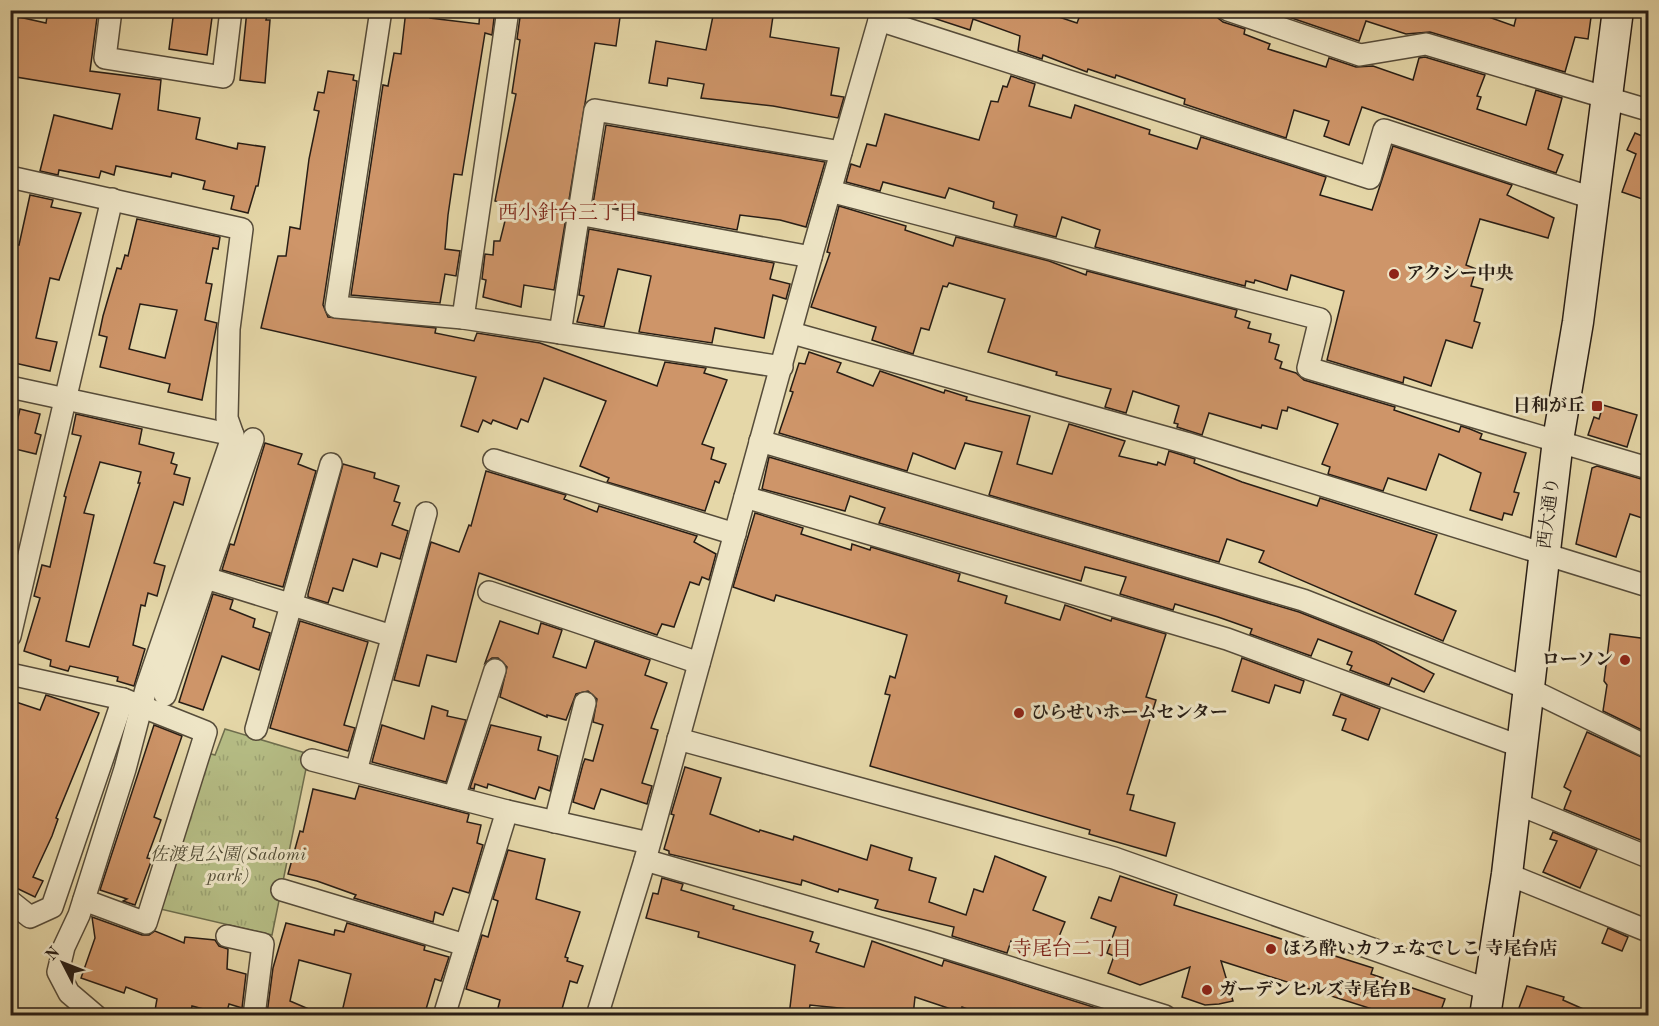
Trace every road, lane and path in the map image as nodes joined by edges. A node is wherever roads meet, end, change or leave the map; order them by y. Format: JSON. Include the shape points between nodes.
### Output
{"nodes":[{"id":1,"x":111,"y":10,"type":"edge"},
{"id":2,"x":231,"y":10,"type":"edge"},
{"id":3,"x":381,"y":10,"type":"edge"},
{"id":4,"x":508,"y":10,"type":"edge"},
{"id":5,"x":1228,"y":10,"type":"edge"},
{"id":6,"x":1618,"y":10,"type":"edge"},
{"id":7,"x":880,"y":15,"type":"edge"},
{"id":8,"x":1606,"y":99,"type":"junction"},
{"id":9,"x":1648,"y":111,"type":"edge"},
{"id":10,"x":841,"y":152,"type":"junction"},
{"id":11,"x":10,"y":177,"type":"edge"},
{"id":12,"x":830,"y":191,"type":"junction"},
{"id":13,"x":112,"y":199,"type":"junction"},
{"id":14,"x":1595,"y":199,"type":"junction"},
{"id":15,"x":578,"y":214,"type":"junction"},
{"id":16,"x":811,"y":256,"type":"junction"},
{"id":17,"x":463,"y":318,"type":"junction"},
{"id":18,"x":560,"y":333,"type":"junction"},
{"id":19,"x":792,"y":333,"type":"junction"},
{"id":20,"x":782,"y":367,"type":"junction"},
{"id":21,"x":10,"y":387,"type":"edge"},
{"id":22,"x":65,"y":399,"type":"junction"},
{"id":23,"x":243,"y":437,"type":"junction"},
{"id":24,"x":1558,"y":440,"type":"junction"},
{"id":25,"x":760,"y":441,"type":"junction"},
{"id":26,"x":494,"y":460,"type":"dead end"},
{"id":27,"x":330,"y":464,"type":"dead end"},
{"id":28,"x":1648,"y":468,"type":"edge"},
{"id":29,"x":745,"y":498,"type":"junction"},
{"id":30,"x":426,"y":513,"type":"dead end"},
{"id":31,"x":735,"y":534,"type":"junction"},
{"id":32,"x":1544,"y":552,"type":"junction"},
{"id":33,"x":206,"y":578,"type":"junction"},
{"id":34,"x":1648,"y":586,"type":"edge"},
{"id":35,"x":489,"y":592,"type":"dead end"},
{"id":36,"x":289,"y":604,"type":"junction"},
{"id":37,"x":10,"y":636,"type":"edge"},
{"id":38,"x":393,"y":636,"type":"junction"},
{"id":39,"x":699,"y":663,"type":"junction"},
{"id":40,"x":495,"y":670,"type":"dead end"},
{"id":41,"x":10,"y":674,"type":"edge"},
{"id":42,"x":1528,"y":689,"type":"junction"},
{"id":43,"x":165,"y":695,"type":"dead end"},
{"id":44,"x":134,"y":703,"type":"junction"},
{"id":45,"x":585,"y":703,"type":"dead end"},
{"id":46,"x":256,"y":729,"type":"dead end"},
{"id":47,"x":678,"y":739,"type":"junction"},
{"id":48,"x":1522,"y":747,"type":"junction"},
{"id":49,"x":1648,"y":747,"type":"edge"},
{"id":50,"x":312,"y":760,"type":"dead end"},
{"id":51,"x":356,"y":771,"type":"junction"},
{"id":52,"x":454,"y":797,"type":"junction"},
{"id":53,"x":1515,"y":802,"type":"junction"},
{"id":54,"x":507,"y":811,"type":"junction"},
{"id":55,"x":555,"y":822,"type":"junction"},
{"id":56,"x":647,"y":852,"type":"junction"},
{"id":57,"x":1648,"y":857,"type":"edge"},
{"id":58,"x":1507,"y":874,"type":"junction"},
{"id":59,"x":282,"y":890,"type":"dead end"},
{"id":60,"x":84,"y":900,"type":"junction"},
{"id":61,"x":10,"y":902,"type":"edge"},
{"id":62,"x":1648,"y":931,"type":"edge"},
{"id":63,"x":227,"y":936,"type":"dead end"},
{"id":64,"x":465,"y":945,"type":"junction"},
{"id":65,"x":1487,"y":1003,"type":"edge"},
{"id":66,"x":96,"y":1016,"type":"edge"},
{"id":67,"x":254,"y":1016,"type":"edge"},
{"id":68,"x":444,"y":1016,"type":"edge"},
{"id":69,"x":597,"y":1016,"type":"edge"},
{"id":70,"x":1165,"y":1016,"type":"edge"}],
"edges":[{"from":1,"to":2,"type":"street","via":[[105,58],[223,77]]},
{"from":3,"to":17,"type":"street","via":[[336,307]]},
{"from":4,"to":17,"type":"street"},
{"from":5,"to":8,"type":"street","via":[[1360,55],[1426,44]]},
{"from":6,"to":8,"type":"street","name":"西大通り"},
{"from":7,"to":10,"type":"street"},
{"from":7,"to":14,"type":"street","via":[[1370,178],[1384,130]]},
{"from":8,"to":9,"type":"street"},
{"from":8,"to":14,"type":"street","name":"西大通り"},
{"from":10,"to":12,"type":"street"},
{"from":10,"to":15,"type":"street","via":[[595,110]]},
{"from":11,"to":13,"type":"street"},
{"from":12,"to":16,"type":"street"},
{"from":12,"to":24,"type":"street","via":[[1320,320],[1308,368]]},
{"from":13,"to":22,"type":"street"},
{"from":13,"to":23,"type":"street","via":[[242,229],[229,329],[227,418]]},
{"from":14,"to":24,"type":"street","name":"西大通り"},
{"from":15,"to":16,"type":"street"},
{"from":15,"to":18,"type":"street"},
{"from":16,"to":19,"type":"street"},
{"from":17,"to":18,"type":"street"},
{"from":18,"to":20,"type":"street"},
{"from":19,"to":20,"type":"street"},
{"from":19,"to":32,"type":"street","via":[[1186,443]]},
{"from":20,"to":25,"type":"street"},
{"from":21,"to":22,"type":"street"},
{"from":22,"to":23,"type":"street"},
{"from":22,"to":37,"type":"street"},
{"from":23,"to":33,"type":"street"},
{"from":23,"to":44,"type":"street","via":[[146,689]]},
{"from":24,"to":28,"type":"street"},
{"from":24,"to":32,"type":"street","name":"西大通り"},
{"from":25,"to":29,"type":"street"},
{"from":25,"to":42,"type":"street","via":[[1303,600]]},
{"from":26,"to":31,"type":"street"},
{"from":27,"to":36,"type":"street"},
{"from":29,"to":31,"type":"street"},
{"from":29,"to":48,"type":"street","via":[[1227,639]]},
{"from":30,"to":38,"type":"street"},
{"from":31,"to":39,"type":"street"},
{"from":32,"to":34,"type":"street"},
{"from":32,"to":42,"type":"street","name":"西大通り"},
{"from":33,"to":36,"type":"street"},
{"from":33,"to":43,"type":"street"},
{"from":35,"to":39,"type":"street"},
{"from":36,"to":38,"type":"street"},
{"from":36,"to":46,"type":"street"},
{"from":38,"to":51,"type":"street"},
{"from":39,"to":47,"type":"street"},
{"from":40,"to":52,"type":"street"},
{"from":41,"to":44,"type":"street"},
{"from":42,"to":48,"type":"street","name":"西大通り"},
{"from":42,"to":49,"type":"street"},
{"from":44,"to":60,"type":"street"},
{"from":44,"to":60,"type":"street","via":[[206,732],[147,923]]},
{"from":44,"to":61,"type":"street","via":[[52,907],[30,917]]},
{"from":45,"to":55,"type":"street"},
{"from":47,"to":56,"type":"street"},
{"from":47,"to":65,"type":"street","via":[[1114,858]]},
{"from":48,"to":53,"type":"street","name":"西大通り"},
{"from":50,"to":51,"type":"street"},
{"from":51,"to":52,"type":"street"},
{"from":52,"to":54,"type":"street"},
{"from":53,"to":57,"type":"street"},
{"from":53,"to":58,"type":"street","name":"西大通り"},
{"from":54,"to":55,"type":"street"},
{"from":54,"to":64,"type":"street"},
{"from":55,"to":56,"type":"street"},
{"from":56,"to":69,"type":"street"},
{"from":56,"to":70,"type":"street"},
{"from":58,"to":62,"type":"street"},
{"from":58,"to":65,"type":"street","name":"西大通り"},
{"from":59,"to":64,"type":"street"},
{"from":60,"to":66,"type":"street","via":[[58,972],[69,993]]},
{"from":63,"to":67,"type":"street","via":[[263,944]]},
{"from":64,"to":68,"type":"street"}]}
